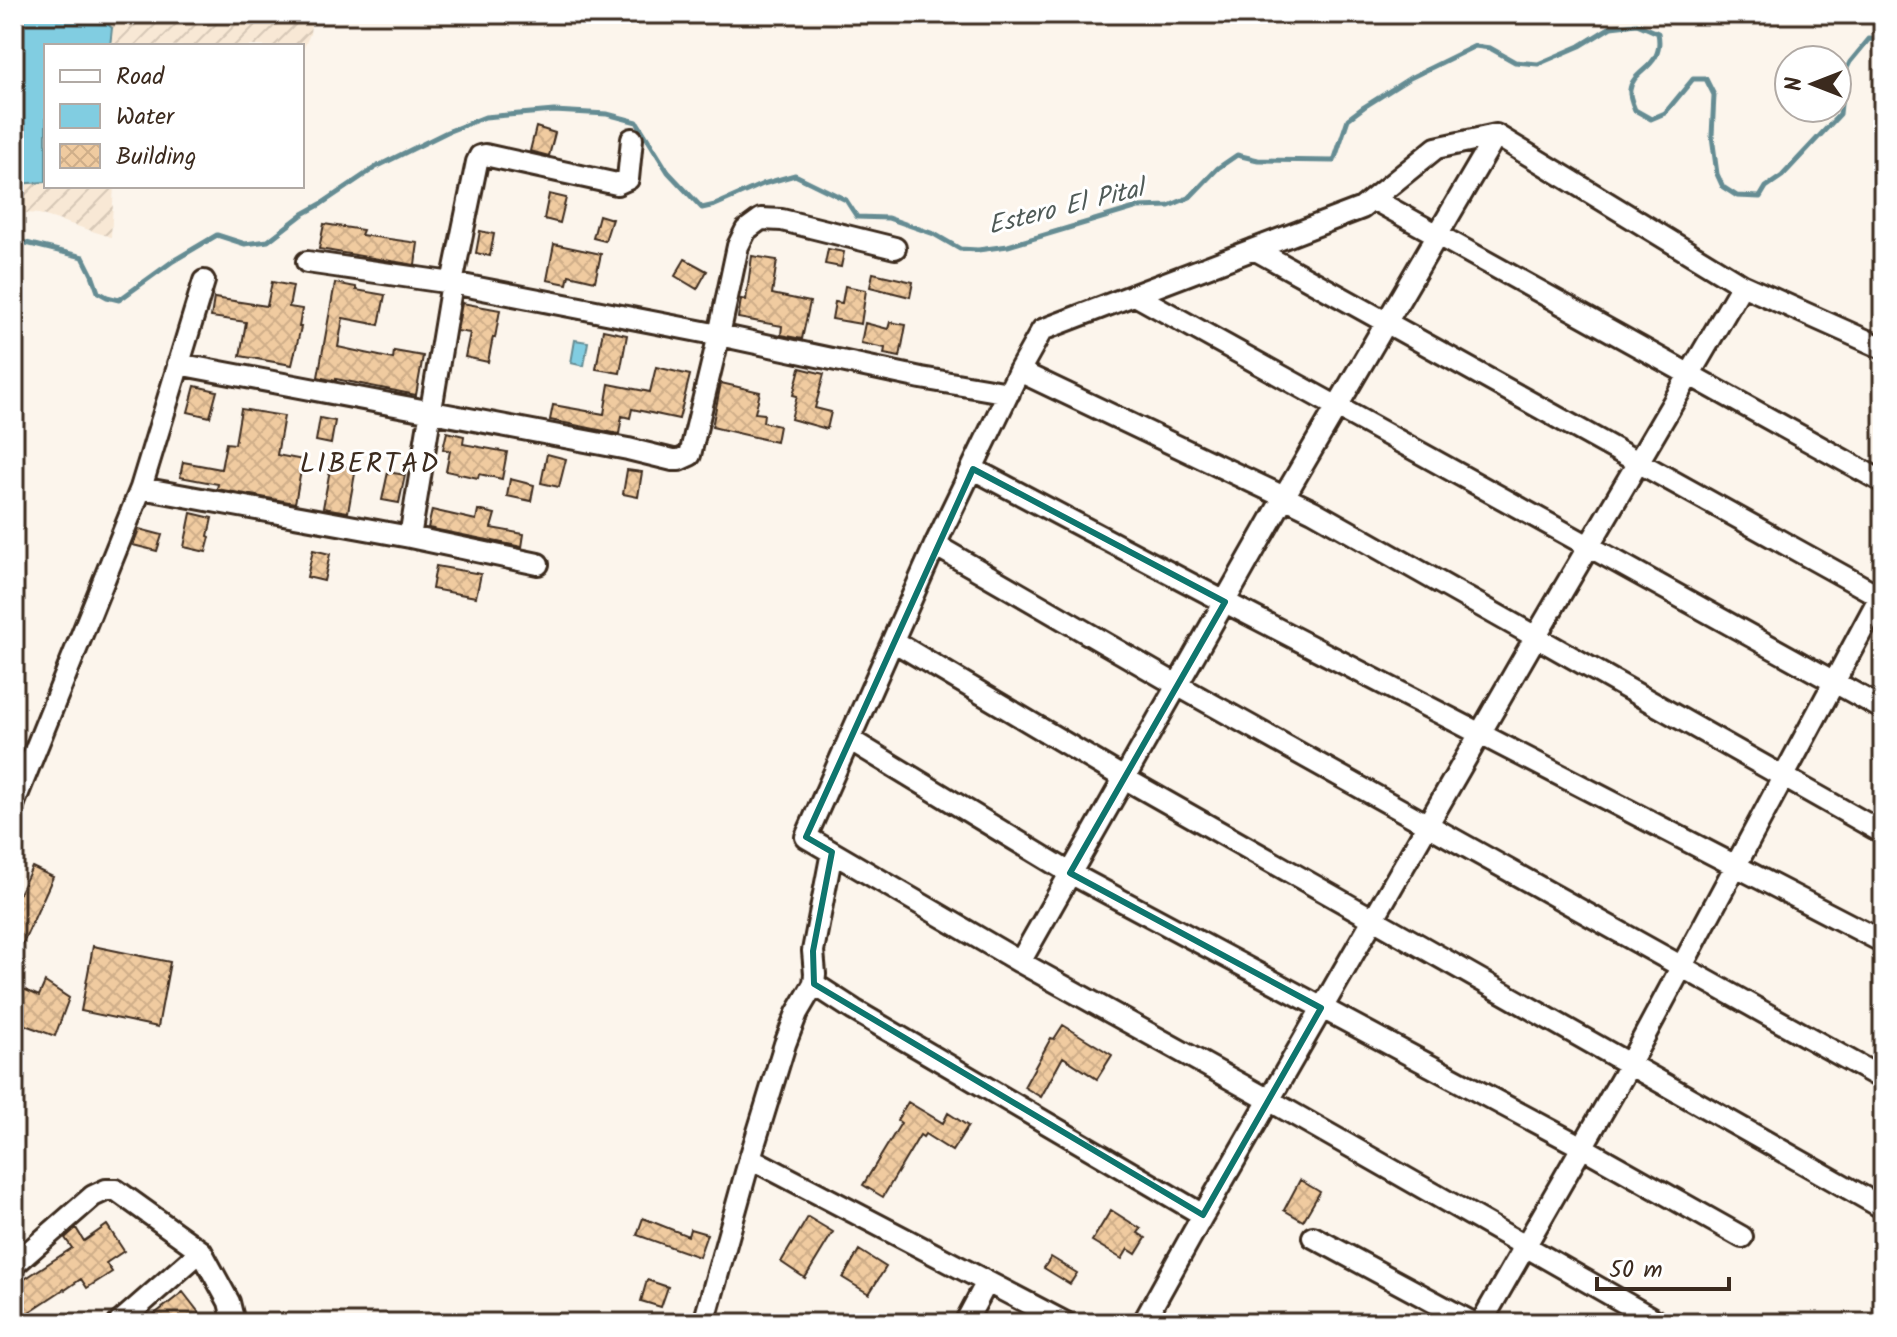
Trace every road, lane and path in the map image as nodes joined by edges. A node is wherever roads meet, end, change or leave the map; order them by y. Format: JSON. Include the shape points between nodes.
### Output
{"nodes":[{"id":1,"x":1496,"y":135,"type":"junction"},
{"id":2,"x":632,"y":139,"type":"dead end"},
{"id":3,"x":1373,"y":199,"type":"junction"},
{"id":4,"x":1438,"y":235,"type":"junction"},
{"id":5,"x":895,"y":248,"type":"dead end"},
{"id":6,"x":1254,"y":249,"type":"junction"},
{"id":7,"x":307,"y":262,"type":"dead end"},
{"id":8,"x":204,"y":281,"type":"dead end"},
{"id":9,"x":452,"y":283,"type":"junction"},
{"id":10,"x":1742,"y":285,"type":"junction"},
{"id":11,"x":1135,"y":295,"type":"junction"},
{"id":12,"x":1386,"y":323,"type":"junction"},
{"id":13,"x":719,"y":335,"type":"junction"},
{"id":14,"x":1883,"y":348,"type":"edge"},
{"id":15,"x":178,"y":364,"type":"junction"},
{"id":16,"x":1019,"y":371,"type":"junction"},
{"id":17,"x":1689,"y":374,"type":"junction"},
{"id":18,"x":1009,"y":393,"type":"junction"},
{"id":19,"x":1337,"y":407,"type":"junction"},
{"id":20,"x":431,"y":412,"type":"junction"},
{"id":21,"x":1638,"y":462,"type":"junction"},
{"id":22,"x":973,"y":469,"type":"junction"},
{"id":23,"x":1883,"y":482,"type":"edge"},
{"id":24,"x":141,"y":488,"type":"junction"},
{"id":25,"x":1284,"y":497,"type":"junction"},
{"id":26,"x":410,"y":537,"type":"junction"},
{"id":27,"x":935,"y":545,"type":"junction"},
{"id":28,"x":1589,"y":546,"type":"junction"},
{"id":29,"x":538,"y":564,"type":"dead end"},
{"id":30,"x":1882,"y":595,"type":"edge"},
{"id":31,"x":1225,"y":602,"type":"junction"},
{"id":32,"x":1535,"y":638,"type":"junction"},
{"id":33,"x":893,"y":641,"type":"junction"},
{"id":34,"x":1835,"y":682,"type":"junction"},
{"id":35,"x":1177,"y":685,"type":"junction"},
{"id":36,"x":1883,"y":709,"type":"edge"},
{"id":37,"x":1479,"y":734,"type":"junction"},
{"id":38,"x":849,"y":739,"type":"junction"},
{"id":39,"x":1124,"y":778,"type":"junction"},
{"id":40,"x":1784,"y":778,"type":"junction"},
{"id":41,"x":14,"y":803,"type":"edge"},
{"id":42,"x":1428,"y":824,"type":"junction"},
{"id":43,"x":1883,"y":833,"type":"edge"},
{"id":44,"x":832,"y":852,"type":"junction"},
{"id":45,"x":1736,"y":866,"type":"junction"},
{"id":46,"x":1070,"y":873,"type":"junction"},
{"id":47,"x":1373,"y":919,"type":"junction"},
{"id":48,"x":1883,"y":942,"type":"edge"},
{"id":49,"x":1020,"y":962,"type":"junction"},
{"id":50,"x":1682,"y":966,"type":"junction"},
{"id":51,"x":814,"y":984,"type":"junction"},
{"id":52,"x":1321,"y":1008,"type":"junction"},
{"id":53,"x":1629,"y":1064,"type":"junction"},
{"id":54,"x":1883,"y":1079,"type":"edge"},
{"id":55,"x":1269,"y":1100,"type":"junction"},
{"id":56,"x":1582,"y":1147,"type":"junction"},
{"id":57,"x":750,"y":1158,"type":"junction"},
{"id":58,"x":1883,"y":1208,"type":"edge"},
{"id":59,"x":1203,"y":1215,"type":"junction"},
{"id":60,"x":1313,"y":1237,"type":"dead end"},
{"id":61,"x":1742,"y":1237,"type":"dead end"},
{"id":62,"x":1525,"y":1246,"type":"junction"},
{"id":63,"x":201,"y":1251,"type":"junction"},
{"id":64,"x":14,"y":1265,"type":"edge"},
{"id":65,"x":987,"y":1282,"type":"junction"},
{"id":66,"x":1655,"y":1320,"type":"dead end"},
{"id":67,"x":119,"y":1323,"type":"edge"},
{"id":68,"x":234,"y":1323,"type":"edge"},
{"id":69,"x":704,"y":1323,"type":"edge"},
{"id":70,"x":965,"y":1323,"type":"edge"},
{"id":71,"x":1066,"y":1323,"type":"edge"},
{"id":72,"x":1143,"y":1323,"type":"edge"},
{"id":73,"x":1473,"y":1323,"type":"edge"},
{"id":74,"x":1481,"y":1323,"type":"edge"}],
"edges":[{"from":1,"to":3,"type":"street","via":[[1436,148]]},
{"from":1,"to":4,"type":"street"},
{"from":1,"to":10,"type":"street"},
{"from":2,"to":9,"type":"street","via":[[628,179],[617,184],[480,156]]},
{"from":3,"to":4,"type":"street"},
{"from":3,"to":6,"type":"street","via":[[1362,208]]},
{"from":4,"to":12,"type":"street"},
{"from":4,"to":17,"type":"street"},
{"from":5,"to":13,"type":"street","via":[[761,219],[746,230],[738,246]]},
{"from":6,"to":11,"type":"street"},
{"from":6,"to":12,"type":"street"},
{"from":7,"to":9,"type":"street"},
{"from":8,"to":15,"type":"street"},
{"from":9,"to":13,"type":"street"},
{"from":9,"to":20,"type":"street"},
{"from":10,"to":14,"type":"street"},
{"from":10,"to":17,"type":"street"},
{"from":11,"to":16,"type":"street","via":[[1042,330]]},
{"from":11,"to":19,"type":"street"},
{"from":12,"to":19,"type":"street"},
{"from":12,"to":21,"type":"street"},
{"from":13,"to":18,"type":"street"},
{"from":13,"to":20,"type":"street","via":[[690,455],[679,460]]},
{"from":15,"to":20,"type":"street"},
{"from":15,"to":24,"type":"street"},
{"from":16,"to":18,"type":"street"},
{"from":16,"to":25,"type":"street"},
{"from":17,"to":21,"type":"street"},
{"from":17,"to":23,"type":"street"},
{"from":18,"to":22,"type":"street"},
{"from":19,"to":25,"type":"street"},
{"from":19,"to":28,"type":"street"},
{"from":20,"to":26,"type":"street"},
{"from":21,"to":28,"type":"street"},
{"from":21,"to":30,"type":"street"},
{"from":22,"to":27,"type":"street"},
{"from":22,"to":31,"type":"street"},
{"from":24,"to":26,"type":"street"},
{"from":24,"to":41,"type":"street"},
{"from":25,"to":31,"type":"street"},
{"from":25,"to":32,"type":"street"},
{"from":26,"to":29,"type":"street"},
{"from":27,"to":33,"type":"street"},
{"from":27,"to":35,"type":"street"},
{"from":28,"to":32,"type":"street"},
{"from":28,"to":34,"type":"street"},
{"from":30,"to":34,"type":"street"},
{"from":31,"to":35,"type":"street"},
{"from":31,"to":37,"type":"street"},
{"from":32,"to":37,"type":"street"},
{"from":32,"to":40,"type":"street"},
{"from":33,"to":38,"type":"street"},
{"from":33,"to":39,"type":"street"},
{"from":34,"to":36,"type":"street"},
{"from":34,"to":40,"type":"street"},
{"from":35,"to":39,"type":"street"},
{"from":35,"to":42,"type":"street"},
{"from":37,"to":42,"type":"street"},
{"from":37,"to":45,"type":"street"},
{"from":38,"to":44,"type":"street","via":[[806,837]]},
{"from":38,"to":46,"type":"street"},
{"from":39,"to":46,"type":"street"},
{"from":39,"to":47,"type":"street"},
{"from":40,"to":43,"type":"street"},
{"from":40,"to":45,"type":"street"},
{"from":42,"to":47,"type":"street"},
{"from":42,"to":50,"type":"street"},
{"from":44,"to":49,"type":"street"},
{"from":44,"to":51,"type":"street","via":[[813,951]]},
{"from":45,"to":48,"type":"street"},
{"from":45,"to":50,"type":"street"},
{"from":46,"to":49,"type":"street"},
{"from":46,"to":52,"type":"street"},
{"from":47,"to":52,"type":"street"},
{"from":47,"to":53,"type":"street"},
{"from":49,"to":55,"type":"street"},
{"from":50,"to":53,"type":"street"},
{"from":50,"to":54,"type":"street"},
{"from":51,"to":57,"type":"street","via":[[785,1044]]},
{"from":51,"to":59,"type":"street"},
{"from":52,"to":55,"type":"street"},
{"from":52,"to":56,"type":"street"},
{"from":53,"to":56,"type":"street"},
{"from":53,"to":58,"type":"street"},
{"from":55,"to":59,"type":"street"},
{"from":55,"to":62,"type":"street"},
{"from":56,"to":61,"type":"street"},
{"from":56,"to":62,"type":"street"},
{"from":57,"to":65,"type":"street"},
{"from":57,"to":69,"type":"street"},
{"from":59,"to":72,"type":"street"},
{"from":60,"to":73,"type":"street"},
{"from":62,"to":66,"type":"street"},
{"from":62,"to":74,"type":"street"},
{"from":63,"to":64,"type":"street","via":[[124,1195],[106,1190]]},
{"from":63,"to":67,"type":"street"},
{"from":63,"to":68,"type":"street","via":[[229,1302]]},
{"from":65,"to":70,"type":"street"},
{"from":65,"to":71,"type":"street"}]}
